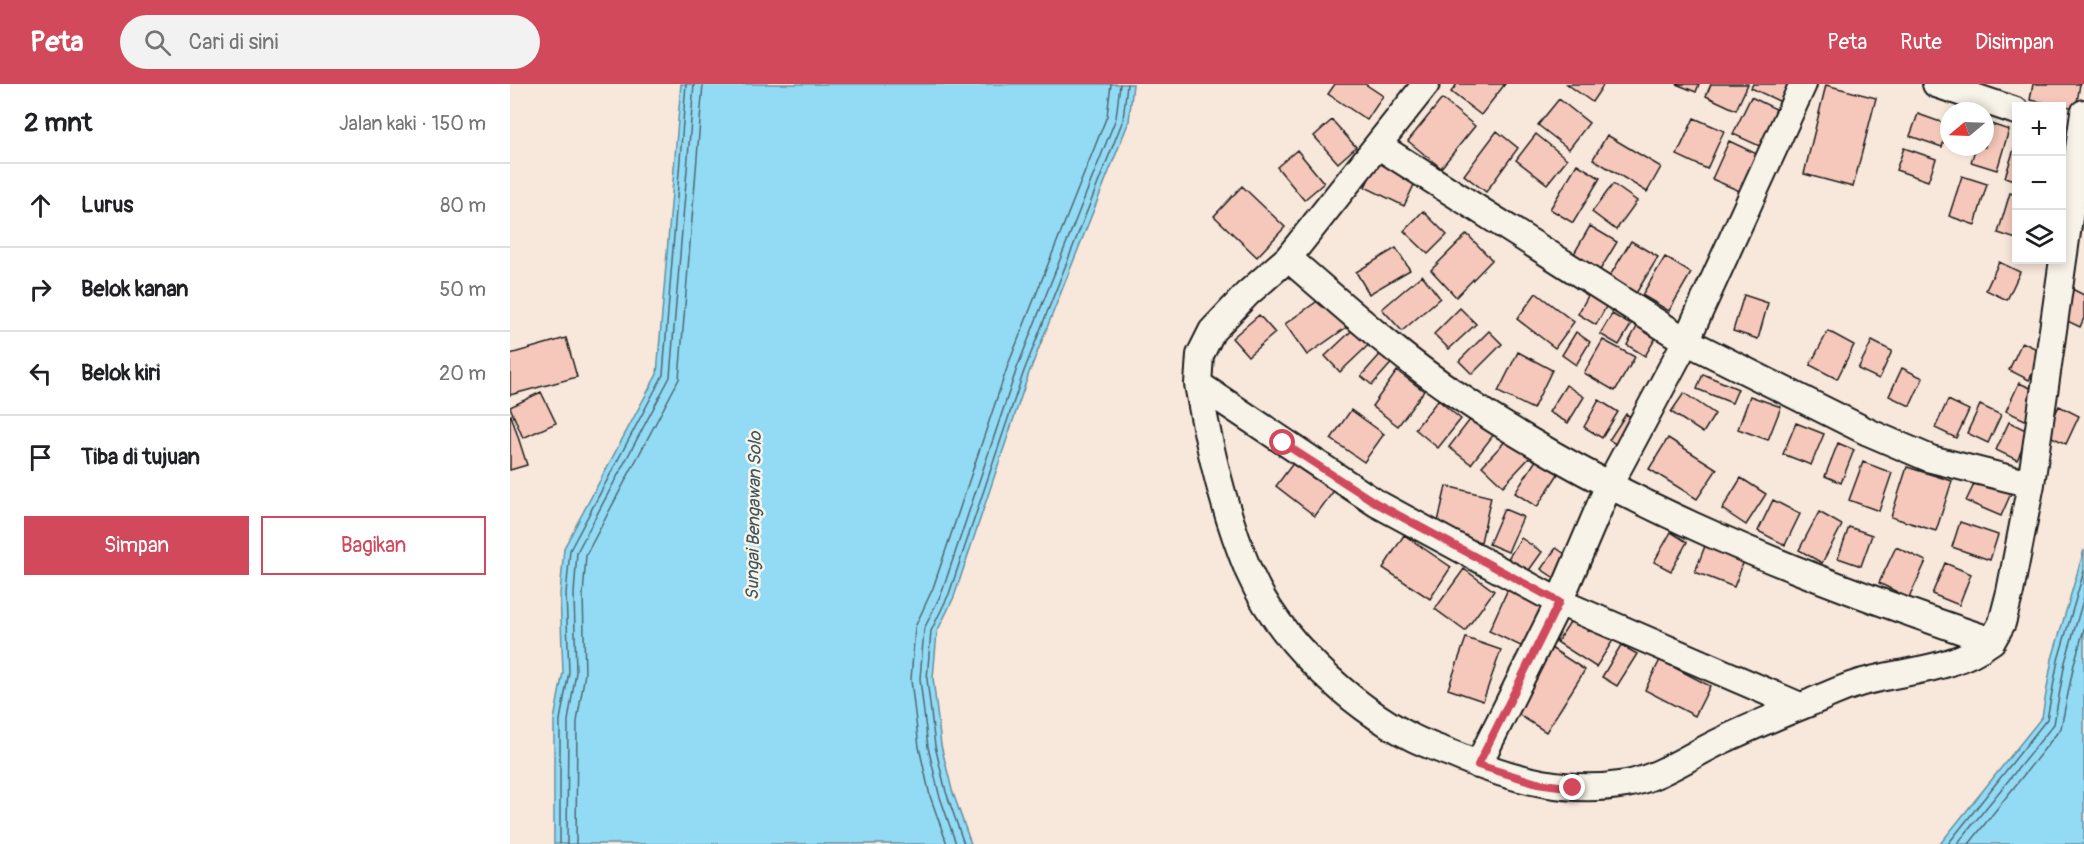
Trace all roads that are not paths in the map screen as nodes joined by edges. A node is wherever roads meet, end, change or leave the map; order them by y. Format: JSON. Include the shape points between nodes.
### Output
{"nodes":[{"id":1,"x":1426,"y":84,"type":"edge"},
{"id":2,"x":1803,"y":84,"type":"edge"},
{"id":3,"x":1936,"y":84,"type":"edge"},
{"id":4,"x":2012,"y":110,"type":"edge"},
{"id":5,"x":2076,"y":124,"type":"edge"},
{"id":6,"x":1379,"y":146,"type":"junction"},
{"id":7,"x":1288,"y":258,"type":"junction"},
{"id":8,"x":1686,"y":340,"type":"junction"},
{"id":9,"x":1198,"y":384,"type":"junction"},
{"id":10,"x":2031,"y":484,"type":"junction"},
{"id":11,"x":1608,"y":487,"type":"junction"},
{"id":12,"x":1559,"y":602,"type":"junction"},
{"id":13,"x":1992,"y":642,"type":"junction"},
{"id":14,"x":1800,"y":706,"type":"junction"},
{"id":15,"x":1478,"y":765,"type":"junction"}],
"edges":[{"from":1,"to":6,"type":"street"},
{"from":2,"to":8,"type":"street"},
{"from":3,"to":4,"type":"street"},
{"from":5,"to":10,"type":"street"},
{"from":6,"to":7,"type":"street"},
{"from":6,"to":8,"type":"street"},
{"from":7,"to":9,"type":"street","via":[[1212,331],[1200,355]]},
{"from":7,"to":11,"type":"street","via":[[1377,336],[1457,396]]},
{"from":8,"to":10,"type":"street","via":[[1868,432],[1921,454]]},
{"from":8,"to":11,"type":"street"},
{"from":9,"to":12,"type":"street","via":[[1376,503]]},
{"from":9,"to":15,"type":"street","via":[[1218,481],[1246,563],[1281,626],[1319,669],[1360,703],[1412,738]]},
{"from":10,"to":13,"type":"street","via":[[2010,592]]},
{"from":11,"to":12,"type":"street"},
{"from":11,"to":13,"type":"street","via":[[1857,594]]},
{"from":12,"to":14,"type":"street"},
{"from":12,"to":15,"type":"street"},
{"from":13,"to":14,"type":"street","via":[[1972,656],[1862,682]]},
{"from":14,"to":15,"type":"street","via":[[1629,783],[1573,788],[1537,783]]}]}
